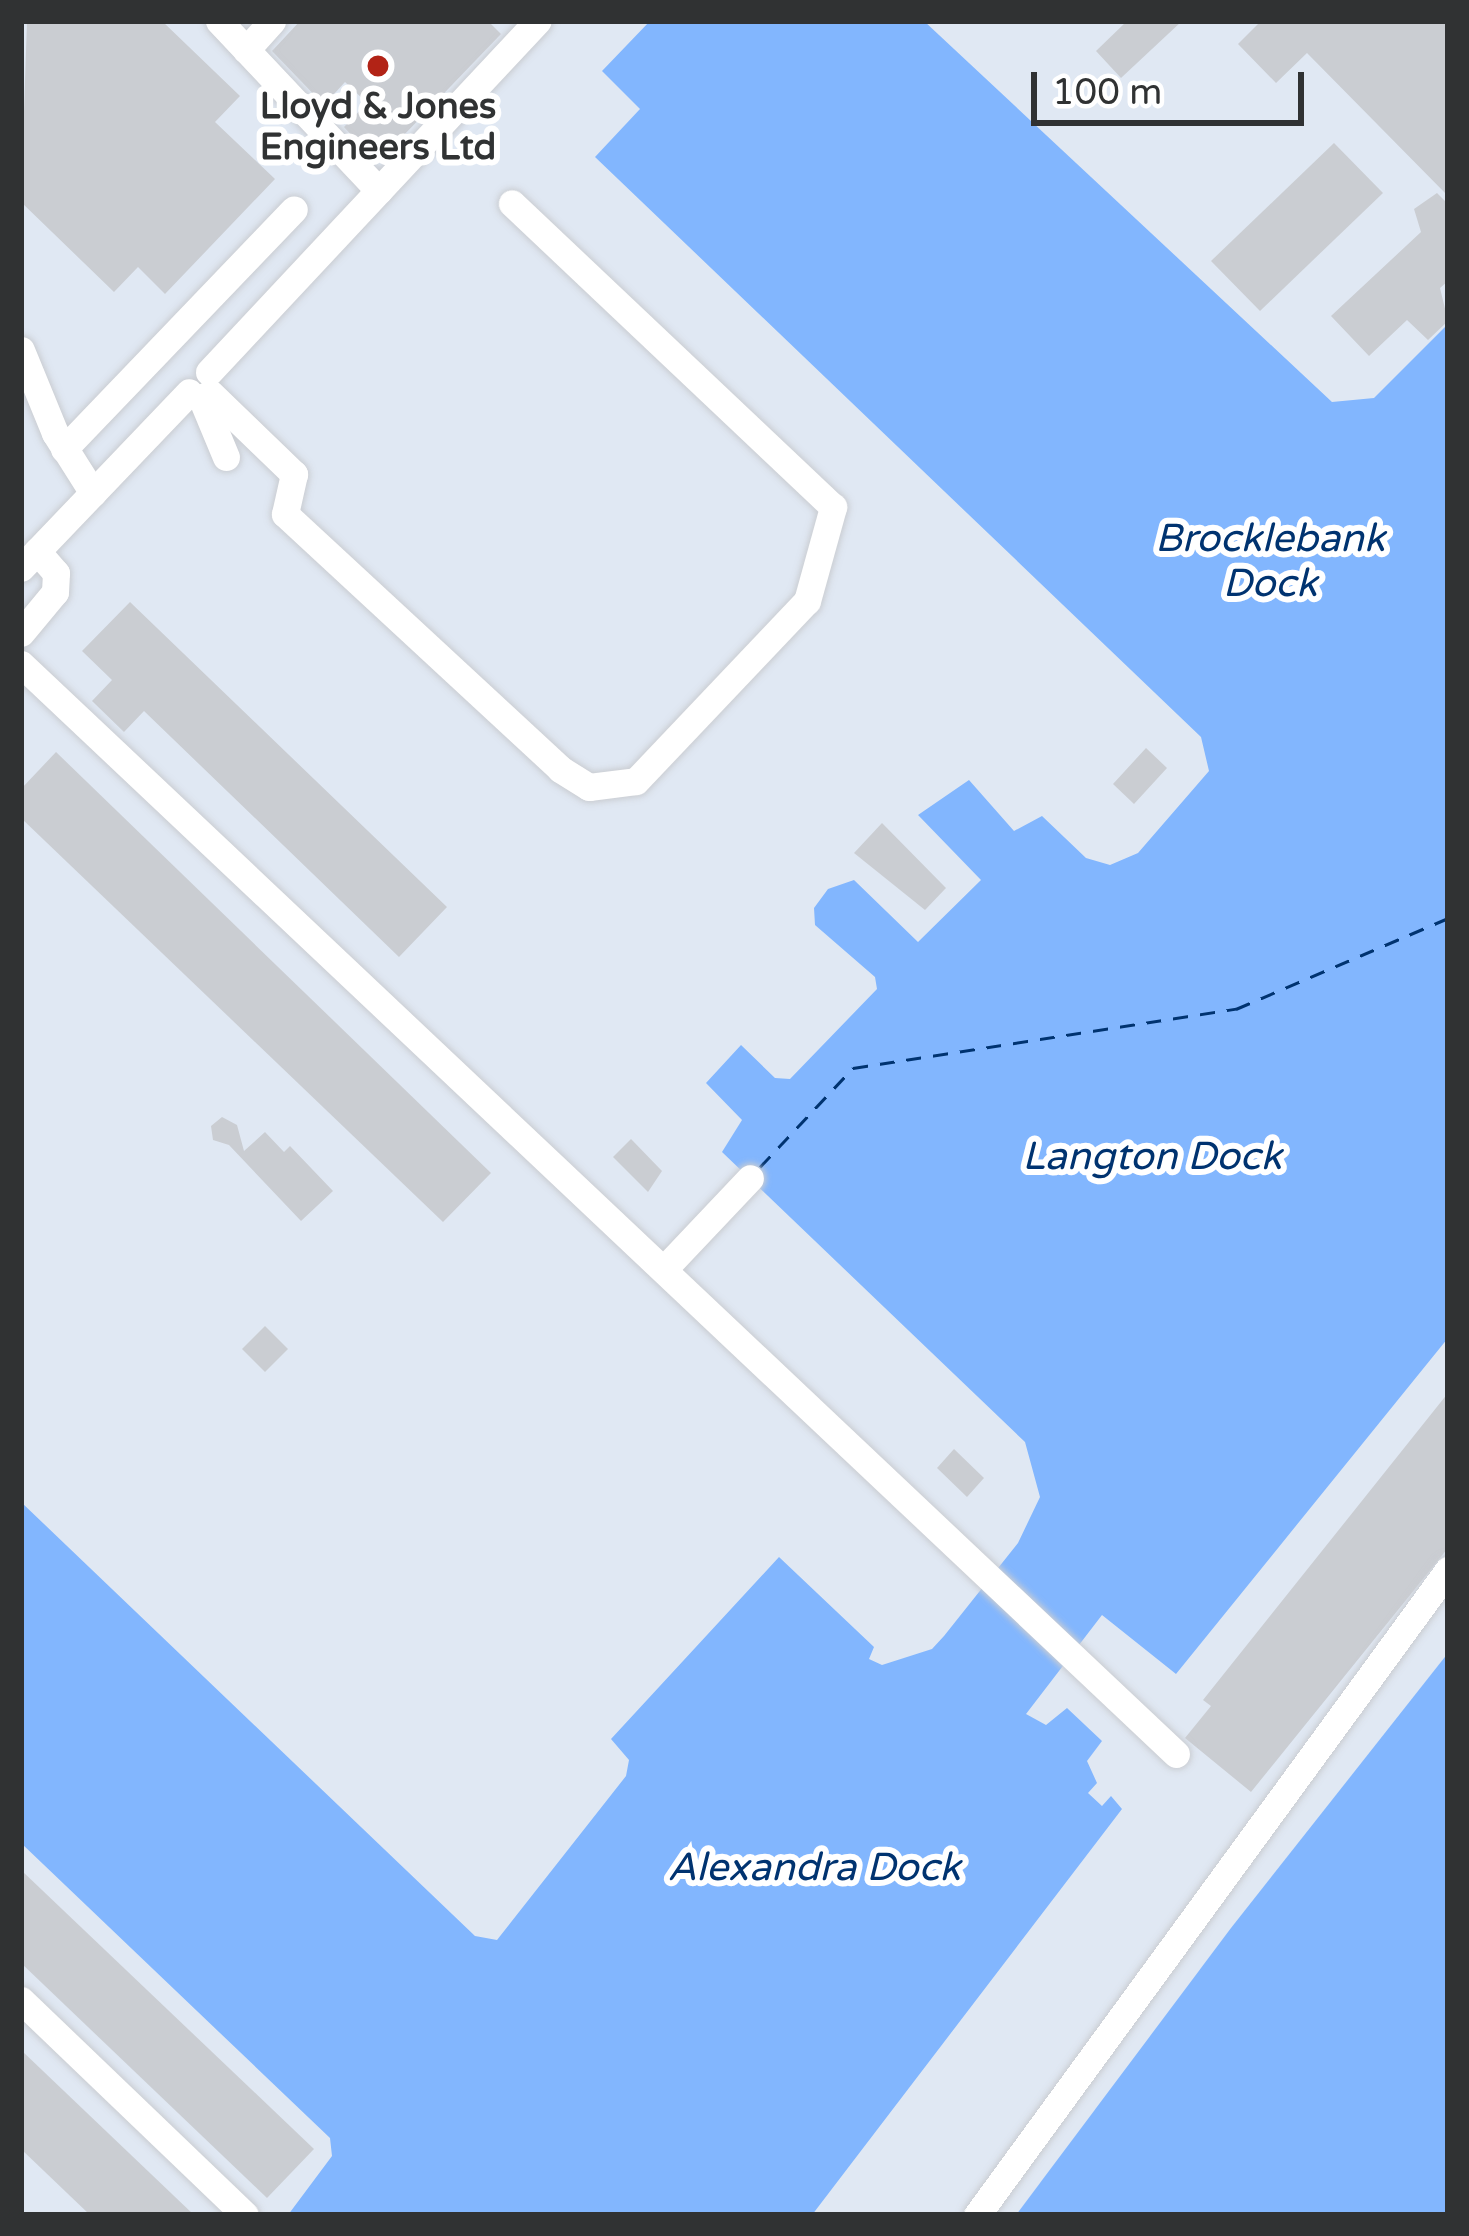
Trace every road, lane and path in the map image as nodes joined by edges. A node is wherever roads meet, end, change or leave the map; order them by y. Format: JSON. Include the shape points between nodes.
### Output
{"nodes":[{"id":1,"x":218,"y":21,"type":"edge"},
{"id":2,"x":272,"y":21,"type":"edge"},
{"id":3,"x":538,"y":21,"type":"edge"},
{"id":4,"x":246,"y":50,"type":"junction"},
{"id":5,"x":379,"y":190,"type":"junction"},
{"id":6,"x":512,"y":203,"type":"dead end"},
{"id":7,"x":294,"y":208,"type":"dead end"},
{"id":8,"x":21,"y":350,"type":"edge"},
{"id":9,"x":202,"y":388,"type":"junction"},
{"id":10,"x":64,"y":449,"type":"junction"},
{"id":11,"x":226,"y":458,"type":"dead end"},
{"id":12,"x":92,"y":493,"type":"junction"},
{"id":13,"x":29,"y":560,"type":"edge"},
{"id":14,"x":21,"y":633,"type":"edge"},
{"id":15,"x":21,"y":664,"type":"edge"},
{"id":16,"x":750,"y":1178,"type":"dead end"},
{"id":17,"x":664,"y":1269,"type":"junction"},
{"id":18,"x":1448,"y":1570,"type":"edge"},
{"id":19,"x":1176,"y":1754,"type":"dead end"},
{"id":20,"x":21,"y":2000,"type":"edge"},
{"id":21,"x":245,"y":2215,"type":"edge"},
{"id":22,"x":977,"y":2215,"type":"edge"}],
"edges":[{"from":1,"to":4,"type":"street"},
{"from":2,"to":4,"type":"street"},
{"from":3,"to":5,"type":"street"},
{"from":4,"to":5,"type":"street"},
{"from":5,"to":9,"type":"street"},
{"from":6,"to":9,"type":"street","via":[[833,507],[807,601],[635,781],[589,787],[550,760],[285,514],[294,474]]},
{"from":7,"to":10,"type":"street"},
{"from":8,"to":10,"type":"street"},
{"from":9,"to":11,"type":"street"},
{"from":9,"to":12,"type":"street"},
{"from":10,"to":12,"type":"street"},
{"from":12,"to":13,"type":"street"},
{"from":13,"to":14,"type":"street","via":[[56,573],[56,592]]},
{"from":15,"to":17,"type":"street"},
{"from":16,"to":17,"type":"street"},
{"from":17,"to":19,"type":"street"},
{"from":18,"to":22,"type":"street"},
{"from":20,"to":21,"type":"street"}]}
